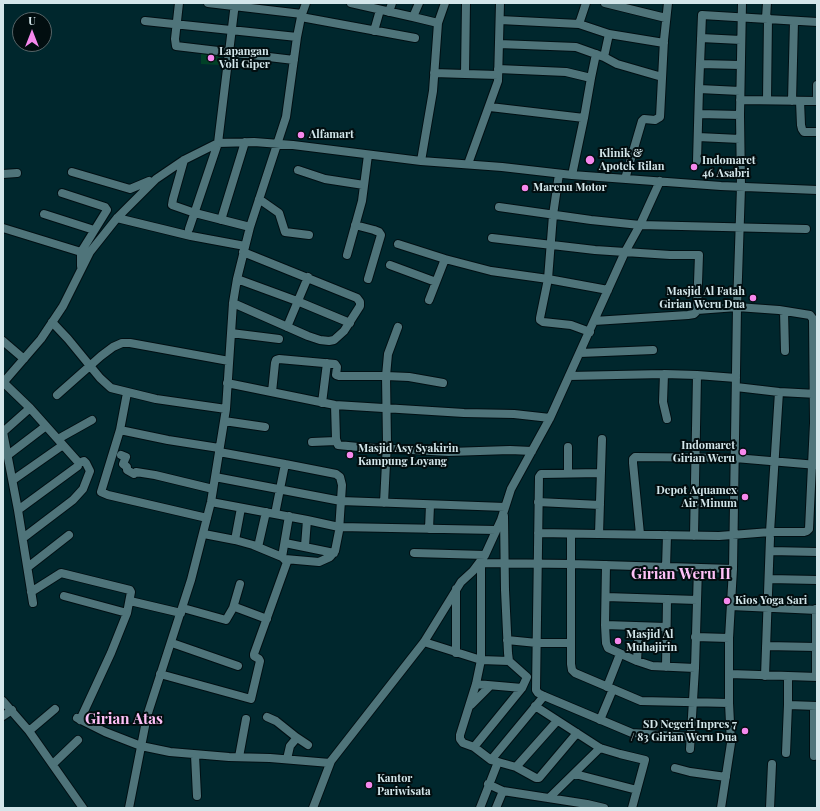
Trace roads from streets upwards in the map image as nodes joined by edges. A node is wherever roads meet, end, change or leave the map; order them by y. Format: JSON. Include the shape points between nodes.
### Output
{"nodes":[{"id":1,"x":179,"y":3,"type":"edge"},
{"id":2,"x":208,"y":3,"type":"edge"},
{"id":3,"x":306,"y":3,"type":"edge"},
{"id":4,"x":351,"y":3,"type":"edge"},
{"id":5,"x":392,"y":3,"type":"edge"},
{"id":6,"x":419,"y":3,"type":"edge"},
{"id":7,"x":444,"y":3,"type":"edge"},
{"id":8,"x":466,"y":3,"type":"edge"},
{"id":9,"x":500,"y":3,"type":"edge"},
{"id":10,"x":586,"y":3,"type":"edge"},
{"id":11,"x":605,"y":3,"type":"edge"},
{"id":12,"x":668,"y":3,"type":"edge"},
{"id":13,"x":742,"y":3,"type":"edge"},
{"id":14,"x":767,"y":3,"type":"edge"},
{"id":15,"x":235,"y":4,"type":"edge"},
{"id":16,"x":380,"y":10,"type":"junction"},
{"id":17,"x":389,"y":12,"type":"junction"},
{"id":18,"x":302,"y":15,"type":"junction"},
{"id":19,"x":413,"y":17,"type":"junction"},
{"id":20,"x":742,"y":17,"type":"junction"},
{"id":21,"x":666,"y":18,"type":"junction"},
{"id":22,"x":767,"y":18,"type":"junction"},
{"id":23,"x":500,"y":20,"type":"junction"},
{"id":24,"x":145,"y":21,"type":"dead end"},
{"id":25,"x":794,"y":21,"type":"junction"},
{"id":26,"x":817,"y":22,"type":"edge"},
{"id":27,"x":438,"y":23,"type":"junction"},
{"id":28,"x":176,"y":24,"type":"junction"},
{"id":29,"x":579,"y":24,"type":"junction"},
{"id":30,"x":232,"y":30,"type":"junction"},
{"id":31,"x":374,"y":31,"type":"junction"},
{"id":32,"x":609,"y":34,"type":"junction"},
{"id":33,"x":297,"y":37,"type":"junction"},
{"id":34,"x":415,"y":38,"type":"dead end"},
{"id":35,"x":701,"y":38,"type":"junction"},
{"id":36,"x":741,"y":40,"type":"junction"},
{"id":37,"x":664,"y":43,"type":"junction"},
{"id":38,"x":499,"y":44,"type":"junction"},
{"id":39,"x":229,"y":52,"type":"junction"},
{"id":40,"x":600,"y":56,"type":"junction"},
{"id":41,"x":294,"y":60,"type":"junction"},
{"id":42,"x":700,"y":64,"type":"junction"},
{"id":43,"x":740,"y":65,"type":"junction"},
{"id":44,"x":498,"y":72,"type":"junction"},
{"id":45,"x":434,"y":73,"type":"junction"},
{"id":46,"x":465,"y":74,"type":"junction"},
{"id":47,"x":662,"y":77,"type":"junction"},
{"id":48,"x":591,"y":78,"type":"junction"},
{"id":49,"x":817,"y":85,"type":"edge"},
{"id":50,"x":699,"y":89,"type":"junction"},
{"id":51,"x":740,"y":95,"type":"junction"},
{"id":52,"x":767,"y":100,"type":"junction"},
{"id":53,"x":796,"y":101,"type":"junction"},
{"id":54,"x":817,"y":101,"type":"edge"},
{"id":55,"x":490,"y":107,"type":"junction"},
{"id":56,"x":699,"y":114,"type":"junction"},
{"id":57,"x":740,"y":115,"type":"junction"},
{"id":58,"x":584,"y":118,"type":"junction"},
{"id":59,"x":817,"y":132,"type":"edge"},
{"id":60,"x":698,"y":137,"type":"junction"},
{"id":61,"x":740,"y":139,"type":"junction"},
{"id":62,"x":245,"y":142,"type":"junction"},
{"id":63,"x":218,"y":143,"type":"junction"},
{"id":64,"x":278,"y":144,"type":"junction"},
{"id":65,"x":368,"y":155,"type":"junction"},
{"id":66,"x":184,"y":160,"type":"junction"},
{"id":67,"x":421,"y":161,"type":"junction"},
{"id":68,"x":697,"y":161,"type":"dead end"},
{"id":69,"x":468,"y":164,"type":"junction"},
{"id":70,"x":298,"y":170,"type":"dead end"},
{"id":71,"x":72,"y":172,"type":"dead end"},
{"id":72,"x":17,"y":173,"type":"dead end"},
{"id":73,"x":3,"y":174,"type":"edge"},
{"id":74,"x":559,"y":174,"type":"junction"},
{"id":75,"x":572,"y":175,"type":"junction"},
{"id":76,"x":156,"y":178,"type":"junction"},
{"id":77,"x":625,"y":179,"type":"junction"},
{"id":78,"x":660,"y":181,"type":"junction"},
{"id":79,"x":364,"y":185,"type":"junction"},
{"id":80,"x":741,"y":187,"type":"junction"},
{"id":81,"x":817,"y":190,"type":"edge"},
{"id":82,"x":62,"y":193,"type":"dead end"},
{"id":83,"x":259,"y":198,"type":"junction"},
{"id":84,"x":499,"y":207,"type":"dead end"},
{"id":85,"x":196,"y":213,"type":"junction"},
{"id":86,"x":44,"y":214,"type":"dead end"},
{"id":87,"x":553,"y":215,"type":"junction"},
{"id":88,"x":117,"y":218,"type":"junction"},
{"id":89,"x":221,"y":220,"type":"junction"},
{"id":90,"x":356,"y":225,"type":"junction"},
{"id":91,"x":640,"y":225,"type":"junction"},
{"id":92,"x":250,"y":227,"type":"junction"},
{"id":93,"x":3,"y":228,"type":"edge"},
{"id":94,"x":739,"y":228,"type":"junction"},
{"id":95,"x":189,"y":229,"type":"dead end"},
{"id":96,"x":806,"y":229,"type":"dead end"},
{"id":97,"x":94,"y":230,"type":"junction"},
{"id":98,"x":309,"y":235,"type":"dead end"},
{"id":99,"x":492,"y":238,"type":"dead end"},
{"id":100,"x":398,"y":244,"type":"dead end"},
{"id":101,"x":550,"y":245,"type":"junction"},
{"id":102,"x":244,"y":249,"type":"junction"},
{"id":103,"x":81,"y":252,"type":"junction"},
{"id":104,"x":624,"y":252,"type":"junction"},
{"id":105,"x":347,"y":255,"type":"dead end"},
{"id":106,"x":445,"y":259,"type":"junction"},
{"id":107,"x":390,"y":265,"type":"dead end"},
{"id":108,"x":79,"y":272,"type":"junction"},
{"id":109,"x":308,"y":277,"type":"junction"},
{"id":110,"x":237,"y":279,"type":"junction"},
{"id":111,"x":368,"y":279,"type":"dead end"},
{"id":112,"x":548,"y":279,"type":"junction"},
{"id":113,"x":436,"y":282,"type":"junction"},
{"id":114,"x":608,"y":290,"type":"junction"},
{"id":115,"x":429,"y":300,"type":"dead end"},
{"id":116,"x":297,"y":301,"type":"junction"},
{"id":117,"x":233,"y":303,"type":"junction"},
{"id":118,"x":737,"y":307,"type":"junction"},
{"id":119,"x":697,"y":310,"type":"junction"},
{"id":120,"x":784,"y":311,"type":"junction"},
{"id":121,"x":815,"y":319,"type":"edge"},
{"id":122,"x":594,"y":321,"type":"junction"},
{"id":123,"x":52,"y":322,"type":"junction"},
{"id":124,"x":350,"y":323,"type":"junction"},
{"id":125,"x":287,"y":327,"type":"junction"},
{"id":126,"x":398,"y":327,"type":"dead end"},
{"id":127,"x":590,"y":332,"type":"junction"},
{"id":128,"x":231,"y":333,"type":"junction"},
{"id":129,"x":279,"y":339,"type":"dead end"},
{"id":130,"x":3,"y":340,"type":"edge"},
{"id":131,"x":653,"y":350,"type":"dead end"},
{"id":132,"x":785,"y":351,"type":"dead end"},
{"id":133,"x":580,"y":353,"type":"junction"},
{"id":134,"x":815,"y":355,"type":"edge"},
{"id":135,"x":24,"y":359,"type":"junction"},
{"id":136,"x":229,"y":361,"type":"junction"},
{"id":137,"x":326,"y":363,"type":"junction"},
{"id":138,"x":90,"y":366,"type":"junction"},
{"id":139,"x":664,"y":374,"type":"junction"},
{"id":140,"x":697,"y":375,"type":"junction"},
{"id":141,"x":386,"y":376,"type":"junction"},
{"id":142,"x":569,"y":376,"type":"junction"},
{"id":143,"x":736,"y":378,"type":"junction"},
{"id":144,"x":3,"y":382,"type":"edge"},
{"id":145,"x":443,"y":382,"type":"dead end"},
{"id":146,"x":227,"y":383,"type":"junction"},
{"id":147,"x":736,"y":387,"type":"junction"},
{"id":148,"x":272,"y":392,"type":"junction"},
{"id":149,"x":779,"y":392,"type":"junction"},
{"id":150,"x":127,"y":393,"type":"junction"},
{"id":151,"x":816,"y":394,"type":"edge"},
{"id":152,"x":57,"y":395,"type":"dead end"},
{"id":153,"x":322,"y":402,"type":"junction"},
{"id":154,"x":335,"y":405,"type":"junction"},
{"id":155,"x":30,"y":408,"type":"junction"},
{"id":156,"x":226,"y":409,"type":"junction"},
{"id":157,"x":387,"y":409,"type":"junction"},
{"id":158,"x":550,"y":418,"type":"junction"},
{"id":159,"x":667,"y":419,"type":"dead end"},
{"id":160,"x":92,"y":420,"type":"dead end"},
{"id":161,"x":224,"y":421,"type":"junction"},
{"id":162,"x":46,"y":426,"type":"junction"},
{"id":163,"x":265,"y":427,"type":"dead end"},
{"id":164,"x":120,"y":430,"type":"junction"},
{"id":165,"x":602,"y":438,"type":"dead end"},
{"id":166,"x":336,"y":441,"type":"junction"},
{"id":167,"x":61,"y":442,"type":"junction"},
{"id":168,"x":312,"y":442,"type":"dead end"},
{"id":169,"x":568,"y":447,"type":"dead end"},
{"id":170,"x":386,"y":448,"type":"junction"},
{"id":171,"x":219,"y":450,"type":"junction"},
{"id":172,"x":532,"y":451,"type":"junction"},
{"id":173,"x":8,"y":455,"type":"junction"},
{"id":174,"x":121,"y":455,"type":"dead end"},
{"id":175,"x":696,"y":458,"type":"junction"},
{"id":176,"x":735,"y":458,"type":"junction"},
{"id":177,"x":79,"y":462,"type":"junction"},
{"id":178,"x":775,"y":462,"type":"junction"},
{"id":179,"x":285,"y":464,"type":"junction"},
{"id":180,"x":815,"y":465,"type":"edge"},
{"id":181,"x":601,"y":473,"type":"junction"},
{"id":182,"x":568,"y":474,"type":"junction"},
{"id":183,"x":215,"y":477,"type":"junction"},
{"id":184,"x":13,"y":480,"type":"junction"},
{"id":185,"x":212,"y":489,"type":"junction"},
{"id":186,"x":280,"y":489,"type":"junction"},
{"id":187,"x":341,"y":501,"type":"junction"},
{"id":188,"x":211,"y":502,"type":"junction"},
{"id":189,"x":538,"y":502,"type":"junction"},
{"id":190,"x":384,"y":503,"type":"junction"},
{"id":191,"x":430,"y":505,"type":"junction"},
{"id":192,"x":600,"y":506,"type":"junction"},
{"id":193,"x":241,"y":508,"type":"junction"},
{"id":194,"x":505,"y":509,"type":"junction"},
{"id":195,"x":18,"y":510,"type":"junction"},
{"id":196,"x":266,"y":512,"type":"junction"},
{"id":197,"x":275,"y":514,"type":"junction"},
{"id":198,"x":289,"y":516,"type":"junction"},
{"id":199,"x":207,"y":518,"type":"junction"},
{"id":200,"x":307,"y":520,"type":"junction"},
{"id":201,"x":339,"y":527,"type":"junction"},
{"id":202,"x":429,"y":530,"type":"junction"},
{"id":203,"x":496,"y":530,"type":"junction"},
{"id":204,"x":538,"y":533,"type":"junction"},
{"id":205,"x":204,"y":534,"type":"junction"},
{"id":206,"x":571,"y":534,"type":"junction"},
{"id":207,"x":599,"y":534,"type":"junction"},
{"id":208,"x":640,"y":534,"type":"junction"},
{"id":209,"x":70,"y":535,"type":"dead end"},
{"id":210,"x":667,"y":535,"type":"junction"},
{"id":211,"x":734,"y":535,"type":"junction"},
{"id":212,"x":770,"y":535,"type":"junction"},
{"id":213,"x":694,"y":536,"type":"junction"},
{"id":214,"x":23,"y":538,"type":"junction"},
{"id":215,"x":235,"y":540,"type":"junction"},
{"id":216,"x":285,"y":543,"type":"junction"},
{"id":217,"x":305,"y":546,"type":"junction"},
{"id":218,"x":258,"y":547,"type":"junction"},
{"id":219,"x":770,"y":551,"type":"junction"},
{"id":220,"x":817,"y":552,"type":"edge"},
{"id":221,"x":334,"y":553,"type":"junction"},
{"id":222,"x":414,"y":553,"type":"dead end"},
{"id":223,"x":283,"y":558,"type":"junction"},
{"id":224,"x":482,"y":560,"type":"junction"},
{"id":225,"x":505,"y":564,"type":"junction"},
{"id":226,"x":537,"y":564,"type":"junction"},
{"id":227,"x":571,"y":564,"type":"junction"},
{"id":228,"x":606,"y":565,"type":"junction"},
{"id":229,"x":28,"y":567,"type":"junction"},
{"id":230,"x":666,"y":567,"type":"junction"},
{"id":231,"x":698,"y":568,"type":"junction"},
{"id":232,"x":733,"y":569,"type":"junction"},
{"id":233,"x":769,"y":579,"type":"junction"},
{"id":234,"x":817,"y":580,"type":"edge"},
{"id":235,"x":240,"y":584,"type":"dead end"},
{"id":236,"x":456,"y":589,"type":"junction"},
{"id":237,"x":31,"y":592,"type":"junction"},
{"id":238,"x":64,"y":596,"type":"dead end"},
{"id":239,"x":606,"y":597,"type":"junction"},
{"id":240,"x":667,"y":599,"type":"junction"},
{"id":241,"x":697,"y":600,"type":"junction"},
{"id":242,"x":130,"y":601,"type":"junction"},
{"id":243,"x":33,"y":604,"type":"dead end"},
{"id":244,"x":731,"y":606,"type":"junction"},
{"id":245,"x":768,"y":607,"type":"junction"},
{"id":246,"x":233,"y":608,"type":"junction"},
{"id":247,"x":817,"y":610,"type":"edge"},
{"id":248,"x":182,"y":611,"type":"junction"},
{"id":249,"x":127,"y":614,"type":"junction"},
{"id":250,"x":267,"y":619,"type":"junction"},
{"id":251,"x":605,"y":625,"type":"junction"},
{"id":252,"x":639,"y":627,"type":"junction"},
{"id":253,"x":666,"y":627,"type":"junction"},
{"id":254,"x":695,"y":637,"type":"junction"},
{"id":255,"x":730,"y":638,"type":"junction"},
{"id":256,"x":507,"y":640,"type":"junction"},
{"id":257,"x":424,"y":642,"type":"junction"},
{"id":258,"x":172,"y":643,"type":"junction"},
{"id":259,"x":538,"y":643,"type":"junction"},
{"id":260,"x":571,"y":643,"type":"junction"},
{"id":261,"x":766,"y":646,"type":"junction"},
{"id":262,"x":816,"y":647,"type":"edge"},
{"id":263,"x":456,"y":653,"type":"junction"},
{"id":264,"x":620,"y":654,"type":"junction"},
{"id":265,"x":481,"y":660,"type":"junction"},
{"id":266,"x":509,"y":661,"type":"junction"},
{"id":267,"x":637,"y":661,"type":"junction"},
{"id":268,"x":238,"y":666,"type":"dead end"},
{"id":269,"x":666,"y":666,"type":"junction"},
{"id":270,"x":695,"y":668,"type":"junction"},
{"id":271,"x":160,"y":674,"type":"junction"},
{"id":272,"x":730,"y":674,"type":"junction"},
{"id":273,"x":765,"y":676,"type":"junction"},
{"id":274,"x":527,"y":677,"type":"junction"},
{"id":275,"x":788,"y":677,"type":"junction"},
{"id":276,"x":816,"y":677,"type":"edge"},
{"id":277,"x":536,"y":680,"type":"junction"},
{"id":278,"x":476,"y":684,"type":"junction"},
{"id":279,"x":490,"y":686,"type":"junction"},
{"id":280,"x":522,"y":688,"type":"junction"},
{"id":281,"x":610,"y":688,"type":"junction"},
{"id":282,"x":544,"y":696,"type":"junction"},
{"id":283,"x":3,"y":701,"type":"edge"},
{"id":284,"x":693,"y":702,"type":"junction"},
{"id":285,"x":729,"y":703,"type":"junction"},
{"id":286,"x":788,"y":705,"type":"junction"},
{"id":287,"x":470,"y":706,"type":"junction"},
{"id":288,"x":535,"y":706,"type":"junction"},
{"id":289,"x":816,"y":706,"type":"edge"},
{"id":290,"x":55,"y":709,"type":"dead end"},
{"id":291,"x":12,"y":710,"type":"junction"},
{"id":292,"x":3,"y":716,"type":"edge"},
{"id":293,"x":267,"y":717,"type":"dead end"},
{"id":294,"x":246,"y":719,"type":"dead end"},
{"id":295,"x":600,"y":720,"type":"junction"},
{"id":296,"x":557,"y":721,"type":"junction"},
{"id":297,"x":29,"y":731,"type":"junction"},
{"id":298,"x":577,"y":733,"type":"junction"},
{"id":299,"x":816,"y":734,"type":"edge"},
{"id":300,"x":296,"y":736,"type":"junction"},
{"id":301,"x":691,"y":737,"type":"junction"},
{"id":302,"x":78,"y":740,"type":"dead end"},
{"id":303,"x":308,"y":745,"type":"dead end"},
{"id":304,"x":141,"y":746,"type":"junction"},
{"id":305,"x":474,"y":747,"type":"junction"},
{"id":306,"x":600,"y":748,"type":"junction"},
{"id":307,"x":690,"y":749,"type":"dead end"},
{"id":308,"x":786,"y":753,"type":"dead end"},
{"id":309,"x":195,"y":755,"type":"junction"},
{"id":310,"x":814,"y":756,"type":"dead end"},
{"id":311,"x":239,"y":757,"type":"junction"},
{"id":312,"x":287,"y":759,"type":"junction"},
{"id":313,"x":494,"y":761,"type":"junction"},
{"id":314,"x":330,"y":763,"type":"junction"},
{"id":315,"x":53,"y":764,"type":"junction"},
{"id":316,"x":772,"y":764,"type":"dead end"},
{"id":317,"x":516,"y":767,"type":"junction"},
{"id":318,"x":675,"y":768,"type":"dead end"},
{"id":319,"x":575,"y":774,"type":"junction"},
{"id":320,"x":726,"y":777,"type":"junction"},
{"id":321,"x":488,"y":784,"type":"junction"},
{"id":322,"x":503,"y":790,"type":"junction"},
{"id":323,"x":637,"y":790,"type":"junction"},
{"id":324,"x":197,"y":796,"type":"dead end"},
{"id":325,"x":549,"y":798,"type":"junction"},
{"id":326,"x":83,"y":808,"type":"edge"},
{"id":327,"x":129,"y":808,"type":"edge"},
{"id":328,"x":313,"y":808,"type":"edge"},
{"id":329,"x":480,"y":808,"type":"edge"},
{"id":330,"x":496,"y":808,"type":"edge"},
{"id":331,"x":604,"y":808,"type":"edge"},
{"id":332,"x":632,"y":808,"type":"edge"},
{"id":333,"x":721,"y":808,"type":"edge"},
{"id":334,"x":770,"y":808,"type":"edge"}],
"edges":[{"from":1,"to":28,"type":"street"},
{"from":2,"to":15,"type":"street"},
{"from":3,"to":18,"type":"street"},
{"from":4,"to":16,"type":"street"},
{"from":5,"to":17,"type":"street"},
{"from":6,"to":19,"type":"street"},
{"from":7,"to":27,"type":"street"},
{"from":8,"to":46,"type":"street"},
{"from":9,"to":23,"type":"street"},
{"from":10,"to":29,"type":"street"},
{"from":11,"to":21,"type":"street"},
{"from":12,"to":21,"type":"street"},
{"from":13,"to":20,"type":"street"},
{"from":14,"to":22,"type":"street"},
{"from":15,"to":18,"type":"street"},
{"from":15,"to":30,"type":"street"},
{"from":16,"to":17,"type":"street"},
{"from":16,"to":31,"type":"street"},
{"from":17,"to":19,"type":"street"},
{"from":18,"to":31,"type":"street"},
{"from":18,"to":33,"type":"street"},
{"from":19,"to":27,"type":"street"},
{"from":20,"to":22,"type":"street"},
{"from":20,"to":35,"type":"street","via":[[703,14]]},
{"from":20,"to":36,"type":"street"},
{"from":21,"to":37,"type":"street"},
{"from":22,"to":25,"type":"street"},
{"from":22,"to":52,"type":"street"},
{"from":23,"to":29,"type":"street"},
{"from":23,"to":38,"type":"street"},
{"from":24,"to":28,"type":"street"},
{"from":25,"to":26,"type":"street"},
{"from":25,"to":53,"type":"street"},
{"from":27,"to":45,"type":"street"},
{"from":28,"to":30,"type":"street"},
{"from":28,"to":39,"type":"street","via":[[176,46]]},
{"from":29,"to":32,"type":"street"},
{"from":30,"to":33,"type":"street"},
{"from":30,"to":39,"type":"street"},
{"from":31,"to":34,"type":"street"},
{"from":32,"to":37,"type":"street"},
{"from":32,"to":40,"type":"street"},
{"from":33,"to":41,"type":"street"},
{"from":35,"to":36,"type":"street"},
{"from":35,"to":42,"type":"street"},
{"from":36,"to":43,"type":"street"},
{"from":37,"to":47,"type":"street"},
{"from":38,"to":40,"type":"street","via":[[568,46],[582,48]]},
{"from":38,"to":44,"type":"street"},
{"from":39,"to":41,"type":"street"},
{"from":39,"to":63,"type":"street"},
{"from":40,"to":47,"type":"street","via":[[617,64]]},
{"from":40,"to":48,"type":"street"},
{"from":41,"to":64,"type":"street","via":[[286,117]]},
{"from":42,"to":43,"type":"street"},
{"from":42,"to":50,"type":"street"},
{"from":43,"to":51,"type":"street"},
{"from":44,"to":46,"type":"street"},
{"from":44,"to":48,"type":"street","via":[[566,72]]},
{"from":44,"to":55,"type":"street"},
{"from":45,"to":46,"type":"street"},
{"from":45,"to":67,"type":"street"},
{"from":47,"to":77,"type":"street","via":[[660,117],[655,120],[644,119],[642,122]]},
{"from":48,"to":58,"type":"street"},
{"from":49,"to":54,"type":"street"},
{"from":50,"to":51,"type":"street"},
{"from":50,"to":56,"type":"street"},
{"from":51,"to":52,"type":"street"},
{"from":51,"to":57,"type":"street"},
{"from":52,"to":53,"type":"street"},
{"from":53,"to":54,"type":"street"},
{"from":53,"to":59,"type":"street","via":[[804,132]]},
{"from":55,"to":58,"type":"street"},
{"from":55,"to":69,"type":"street"},
{"from":56,"to":57,"type":"street"},
{"from":56,"to":60,"type":"street"},
{"from":57,"to":61,"type":"street"},
{"from":58,"to":75,"type":"street"},
{"from":60,"to":61,"type":"street"},
{"from":60,"to":68,"type":"street"},
{"from":61,"to":80,"type":"street"},
{"from":62,"to":63,"type":"street"},
{"from":62,"to":64,"type":"street"},
{"from":62,"to":89,"type":"street"},
{"from":63,"to":66,"type":"street"},
{"from":63,"to":85,"type":"street"},
{"from":64,"to":65,"type":"street"},
{"from":64,"to":83,"type":"street"},
{"from":65,"to":67,"type":"street"},
{"from":65,"to":79,"type":"street"},
{"from":66,"to":76,"type":"street"},
{"from":66,"to":85,"type":"street","via":[[172,204]]},
{"from":67,"to":69,"type":"street"},
{"from":69,"to":74,"type":"street"},
{"from":70,"to":79,"type":"street","via":[[325,179]]},
{"from":71,"to":76,"type":"street","via":[[130,189]]},
{"from":72,"to":73,"type":"street"},
{"from":74,"to":75,"type":"street"},
{"from":74,"to":87,"type":"street"},
{"from":75,"to":77,"type":"street"},
{"from":76,"to":88,"type":"street"},
{"from":77,"to":78,"type":"street"},
{"from":78,"to":80,"type":"street"},
{"from":78,"to":91,"type":"street"},
{"from":79,"to":90,"type":"street"},
{"from":80,"to":81,"type":"street"},
{"from":80,"to":94,"type":"street"},
{"from":82,"to":97,"type":"street","via":[[105,207],[107,210]]},
{"from":83,"to":92,"type":"street"},
{"from":83,"to":98,"type":"street","via":[[279,213],[285,232]]},
{"from":84,"to":87,"type":"street"},
{"from":85,"to":89,"type":"street"},
{"from":85,"to":95,"type":"street"},
{"from":86,"to":97,"type":"street"},
{"from":87,"to":91,"type":"street"},
{"from":87,"to":101,"type":"street"},
{"from":88,"to":102,"type":"street"},
{"from":88,"to":108,"type":"street","via":[[95,244]]},
{"from":89,"to":92,"type":"street"},
{"from":90,"to":105,"type":"street"},
{"from":90,"to":111,"type":"street","via":[[374,230],[381,235]]},
{"from":91,"to":94,"type":"street"},
{"from":91,"to":104,"type":"street"},
{"from":92,"to":102,"type":"street"},
{"from":93,"to":103,"type":"street"},
{"from":94,"to":96,"type":"street"},
{"from":94,"to":118,"type":"street"},
{"from":97,"to":103,"type":"street"},
{"from":99,"to":101,"type":"street"},
{"from":100,"to":106,"type":"street"},
{"from":101,"to":104,"type":"street"},
{"from":101,"to":112,"type":"street"},
{"from":102,"to":109,"type":"street"},
{"from":102,"to":110,"type":"street"},
{"from":103,"to":108,"type":"street"},
{"from":104,"to":114,"type":"street"},
{"from":104,"to":119,"type":"street","via":[[699,255]]},
{"from":106,"to":112,"type":"street","via":[[490,271]]},
{"from":106,"to":113,"type":"street"},
{"from":107,"to":113,"type":"street"},
{"from":108,"to":123,"type":"street"},
{"from":109,"to":116,"type":"street"},
{"from":109,"to":124,"type":"street","via":[[359,299],[360,306]]},
{"from":110,"to":116,"type":"street"},
{"from":110,"to":117,"type":"street"},
{"from":112,"to":114,"type":"street"},
{"from":112,"to":127,"type":"street","via":[[540,320],[571,325]]},
{"from":113,"to":115,"type":"street"},
{"from":114,"to":122,"type":"street"},
{"from":116,"to":124,"type":"street"},
{"from":116,"to":125,"type":"street"},
{"from":117,"to":125,"type":"street"},
{"from":117,"to":128,"type":"street"},
{"from":118,"to":119,"type":"street"},
{"from":118,"to":120,"type":"street"},
{"from":118,"to":143,"type":"street"},
{"from":119,"to":122,"type":"street","via":[[694,314],[688,315]]},
{"from":120,"to":121,"type":"street","via":[[810,315]]},
{"from":120,"to":132,"type":"street"},
{"from":121,"to":134,"type":"street"},
{"from":122,"to":127,"type":"street"},
{"from":123,"to":135,"type":"street"},
{"from":123,"to":138,"type":"street"},
{"from":124,"to":125,"type":"street","via":[[339,336],[329,341]]},
{"from":126,"to":141,"type":"street","via":[[388,354]]},
{"from":127,"to":133,"type":"street"},
{"from":128,"to":129,"type":"street"},
{"from":128,"to":136,"type":"street"},
{"from":130,"to":135,"type":"street"},
{"from":131,"to":133,"type":"street"},
{"from":133,"to":142,"type":"street"},
{"from":134,"to":151,"type":"street"},
{"from":135,"to":144,"type":"street"},
{"from":136,"to":138,"type":"street","via":[[126,342],[113,347]]},
{"from":136,"to":146,"type":"street"},
{"from":137,"to":141,"type":"street","via":[[336,365],[337,376]]},
{"from":137,"to":148,"type":"street","via":[[276,360]]},
{"from":137,"to":153,"type":"street"},
{"from":138,"to":150,"type":"street","via":[[107,386]]},
{"from":138,"to":152,"type":"street"},
{"from":139,"to":140,"type":"street"},
{"from":139,"to":142,"type":"street"},
{"from":139,"to":159,"type":"street","via":[[663,402]]},
{"from":140,"to":143,"type":"street"},
{"from":140,"to":175,"type":"street"},
{"from":141,"to":145,"type":"street"},
{"from":141,"to":157,"type":"street"},
{"from":142,"to":158,"type":"street"},
{"from":143,"to":147,"type":"street"},
{"from":144,"to":155,"type":"street"},
{"from":146,"to":148,"type":"street"},
{"from":146,"to":156,"type":"street"},
{"from":147,"to":149,"type":"street"},
{"from":147,"to":176,"type":"street"},
{"from":148,"to":153,"type":"street"},
{"from":149,"to":151,"type":"street"},
{"from":149,"to":178,"type":"street"},
{"from":150,"to":156,"type":"street"},
{"from":150,"to":164,"type":"street"},
{"from":151,"to":180,"type":"street"},
{"from":153,"to":154,"type":"street"},
{"from":154,"to":157,"type":"street"},
{"from":154,"to":166,"type":"street"},
{"from":155,"to":162,"type":"street"},
{"from":155,"to":173,"type":"street","via":[[3,432]]},
{"from":156,"to":161,"type":"street"},
{"from":157,"to":158,"type":"street","via":[[514,414]]},
{"from":157,"to":170,"type":"street"},
{"from":158,"to":172,"type":"street"},
{"from":160,"to":167,"type":"street"},
{"from":161,"to":163,"type":"street"},
{"from":161,"to":171,"type":"street"},
{"from":162,"to":167,"type":"street"},
{"from":162,"to":173,"type":"street"},
{"from":164,"to":171,"type":"street"},
{"from":164,"to":199,"type":"street","via":[[102,493]]},
{"from":165,"to":181,"type":"street"},
{"from":166,"to":168,"type":"street"},
{"from":166,"to":170,"type":"street","via":[[338,445],[343,446]]},
{"from":167,"to":177,"type":"street"},
{"from":167,"to":184,"type":"street"},
{"from":169,"to":182,"type":"street"},
{"from":170,"to":172,"type":"street","via":[[449,452]]},
{"from":170,"to":190,"type":"street"},
{"from":171,"to":179,"type":"street"},
{"from":171,"to":183,"type":"street"},
{"from":172,"to":194,"type":"street","via":[[517,478]]},
{"from":173,"to":184,"type":"street"},
{"from":174,"to":185,"type":"street","via":[[126,457],[123,464],[127,466],[127,470],[134,474],[136,472],[155,475]]},
{"from":175,"to":176,"type":"street"},
{"from":175,"to":208,"type":"street","via":[[638,456],[634,459]]},
{"from":175,"to":213,"type":"street"},
{"from":176,"to":178,"type":"street"},
{"from":176,"to":211,"type":"street"},
{"from":177,"to":195,"type":"street","via":[[78,466]]},
{"from":177,"to":214,"type":"street","via":[[84,461],[90,471],[83,489],[73,500]]},
{"from":178,"to":180,"type":"street"},
{"from":178,"to":212,"type":"street"},
{"from":179,"to":186,"type":"street"},
{"from":179,"to":187,"type":"street","via":[[336,474],[341,480]]},
{"from":180,"to":212,"type":"street","via":[[808,531]]},
{"from":181,"to":182,"type":"street"},
{"from":181,"to":192,"type":"street"},
{"from":182,"to":189,"type":"street","via":[[540,474]]},
{"from":183,"to":185,"type":"street"},
{"from":183,"to":186,"type":"street"},
{"from":184,"to":195,"type":"street"},
{"from":185,"to":188,"type":"street"},
{"from":186,"to":187,"type":"street"},
{"from":186,"to":197,"type":"street"},
{"from":187,"to":190,"type":"street"},
{"from":187,"to":201,"type":"street"},
{"from":188,"to":193,"type":"street"},
{"from":188,"to":199,"type":"street"},
{"from":189,"to":192,"type":"street"},
{"from":189,"to":204,"type":"street"},
{"from":190,"to":191,"type":"street"},
{"from":191,"to":194,"type":"street"},
{"from":191,"to":202,"type":"street"},
{"from":192,"to":207,"type":"street"},
{"from":193,"to":196,"type":"street"},
{"from":193,"to":215,"type":"street"},
{"from":194,"to":203,"type":"street"},
{"from":194,"to":225,"type":"street"},
{"from":195,"to":214,"type":"street"},
{"from":196,"to":197,"type":"street"},
{"from":196,"to":218,"type":"street"},
{"from":197,"to":198,"type":"street"},
{"from":198,"to":200,"type":"street"},
{"from":198,"to":216,"type":"street"},
{"from":199,"to":205,"type":"street"},
{"from":200,"to":201,"type":"street"},
{"from":200,"to":217,"type":"street"},
{"from":201,"to":202,"type":"street"},
{"from":201,"to":221,"type":"street"},
{"from":202,"to":203,"type":"street"},
{"from":203,"to":224,"type":"street"},
{"from":204,"to":206,"type":"street"},
{"from":204,"to":226,"type":"street"},
{"from":205,"to":215,"type":"street"},
{"from":205,"to":248,"type":"street"},
{"from":206,"to":207,"type":"street"},
{"from":206,"to":227,"type":"street"},
{"from":207,"to":208,"type":"street"},
{"from":208,"to":210,"type":"street"},
{"from":209,"to":229,"type":"street"},
{"from":210,"to":213,"type":"street"},
{"from":210,"to":230,"type":"street"},
{"from":211,"to":212,"type":"street"},
{"from":211,"to":213,"type":"street"},
{"from":211,"to":232,"type":"street"},
{"from":212,"to":219,"type":"street"},
{"from":214,"to":229,"type":"street"},
{"from":215,"to":218,"type":"street"},
{"from":216,"to":217,"type":"street"},
{"from":216,"to":223,"type":"street"},
{"from":217,"to":221,"type":"street"},
{"from":218,"to":223,"type":"street"},
{"from":219,"to":220,"type":"street"},
{"from":219,"to":233,"type":"street"},
{"from":221,"to":223,"type":"street","via":[[319,562]]},
{"from":222,"to":224,"type":"street"},
{"from":223,"to":250,"type":"street","via":[[287,564]]},
{"from":224,"to":225,"type":"street"},
{"from":224,"to":236,"type":"street"},
{"from":224,"to":265,"type":"street"},
{"from":225,"to":226,"type":"street"},
{"from":225,"to":256,"type":"street"},
{"from":226,"to":227,"type":"street"},
{"from":226,"to":259,"type":"street"},
{"from":227,"to":228,"type":"street"},
{"from":227,"to":260,"type":"street"},
{"from":228,"to":230,"type":"street"},
{"from":228,"to":239,"type":"street"},
{"from":229,"to":237,"type":"street"},
{"from":230,"to":231,"type":"street"},
{"from":231,"to":232,"type":"street"},
{"from":231,"to":241,"type":"street"},
{"from":232,"to":244,"type":"street"},
{"from":233,"to":234,"type":"street"},
{"from":233,"to":245,"type":"street"},
{"from":235,"to":246,"type":"street"},
{"from":236,"to":257,"type":"street"},
{"from":236,"to":263,"type":"street"},
{"from":237,"to":242,"type":"street","via":[[62,573],[128,589]]},
{"from":237,"to":243,"type":"street"},
{"from":238,"to":249,"type":"street"},
{"from":239,"to":240,"type":"street"},
{"from":239,"to":251,"type":"street"},
{"from":240,"to":241,"type":"street"},
{"from":240,"to":253,"type":"street"},
{"from":241,"to":254,"type":"street"},
{"from":242,"to":248,"type":"street"},
{"from":242,"to":249,"type":"street"},
{"from":244,"to":245,"type":"street"},
{"from":244,"to":255,"type":"street"},
{"from":245,"to":247,"type":"street"},
{"from":245,"to":261,"type":"street"},
{"from":246,"to":248,"type":"street","via":[[226,620]]},
{"from":246,"to":250,"type":"street"},
{"from":247,"to":262,"type":"street"},
{"from":248,"to":258,"type":"street"},
{"from":249,"to":304,"type":"street","via":[[78,719]]},
{"from":250,"to":271,"type":"street","via":[[254,654],[260,661],[251,700]]},
{"from":251,"to":252,"type":"street"},
{"from":251,"to":264,"type":"street","via":[[608,648]]},
{"from":252,"to":253,"type":"street"},
{"from":252,"to":267,"type":"street"},
{"from":253,"to":269,"type":"street"},
{"from":254,"to":255,"type":"street"},
{"from":254,"to":270,"type":"street"},
{"from":255,"to":272,"type":"street"},
{"from":256,"to":259,"type":"street"},
{"from":256,"to":266,"type":"street"},
{"from":257,"to":263,"type":"street"},
{"from":257,"to":314,"type":"street"},
{"from":258,"to":268,"type":"street"},
{"from":258,"to":271,"type":"street"},
{"from":259,"to":260,"type":"street"},
{"from":259,"to":277,"type":"street"},
{"from":260,"to":281,"type":"street","via":[[572,670]]},
{"from":261,"to":262,"type":"street"},
{"from":261,"to":273,"type":"street"},
{"from":262,"to":276,"type":"street"},
{"from":263,"to":265,"type":"street"},
{"from":264,"to":267,"type":"street"},
{"from":264,"to":281,"type":"street"},
{"from":265,"to":266,"type":"street"},
{"from":265,"to":278,"type":"street"},
{"from":266,"to":274,"type":"street"},
{"from":267,"to":269,"type":"street","via":[[652,666]]},
{"from":269,"to":270,"type":"street"},
{"from":270,"to":284,"type":"street"},
{"from":271,"to":304,"type":"street"},
{"from":272,"to":273,"type":"street"},
{"from":272,"to":285,"type":"street"},
{"from":273,"to":275,"type":"street"},
{"from":274,"to":277,"type":"street"},
{"from":274,"to":280,"type":"street"},
{"from":275,"to":276,"type":"street"},
{"from":275,"to":286,"type":"street"},
{"from":277,"to":282,"type":"street","via":[[537,692]]},
{"from":278,"to":279,"type":"street"},
{"from":278,"to":287,"type":"street"},
{"from":279,"to":280,"type":"street"},
{"from":279,"to":287,"type":"street"},
{"from":280,"to":305,"type":"street"},
{"from":281,"to":284,"type":"street","via":[[641,701]]},
{"from":281,"to":295,"type":"street"},
{"from":282,"to":288,"type":"street"},
{"from":282,"to":295,"type":"street"},
{"from":283,"to":291,"type":"street"},
{"from":284,"to":285,"type":"street"},
{"from":284,"to":301,"type":"street"},
{"from":285,"to":320,"type":"street","via":[[731,742]]},
{"from":286,"to":289,"type":"street"},
{"from":286,"to":308,"type":"street"},
{"from":287,"to":305,"type":"street","via":[[460,740]]},
{"from":288,"to":296,"type":"street"},
{"from":288,"to":313,"type":"street"},
{"from":289,"to":299,"type":"street"},
{"from":290,"to":297,"type":"street"},
{"from":291,"to":292,"type":"street"},
{"from":291,"to":297,"type":"street"},
{"from":293,"to":300,"type":"street"},
{"from":294,"to":311,"type":"street"},
{"from":295,"to":301,"type":"street","via":[[632,733]]},
{"from":296,"to":298,"type":"street"},
{"from":296,"to":317,"type":"street"},
{"from":297,"to":315,"type":"street"},
{"from":298,"to":306,"type":"street"},
{"from":298,"to":317,"type":"street","via":[[539,778]]},
{"from":299,"to":310,"type":"street"},
{"from":300,"to":303,"type":"street"},
{"from":300,"to":312,"type":"street"},
{"from":301,"to":307,"type":"street"},
{"from":302,"to":315,"type":"street"},
{"from":304,"to":309,"type":"street"},
{"from":304,"to":327,"type":"street"},
{"from":305,"to":313,"type":"street"},
{"from":306,"to":319,"type":"street"},
{"from":306,"to":323,"type":"street","via":[[645,760]]},
{"from":309,"to":311,"type":"street"},
{"from":309,"to":324,"type":"street"},
{"from":311,"to":312,"type":"street"},
{"from":312,"to":314,"type":"street"},
{"from":313,"to":317,"type":"street"},
{"from":313,"to":321,"type":"street"},
{"from":314,"to":328,"type":"street"},
{"from":315,"to":326,"type":"street"},
{"from":316,"to":334,"type":"street"},
{"from":318,"to":320,"type":"street"},
{"from":319,"to":323,"type":"street"},
{"from":319,"to":325,"type":"street"},
{"from":320,"to":333,"type":"street"},
{"from":321,"to":322,"type":"street"},
{"from":321,"to":329,"type":"street"},
{"from":322,"to":325,"type":"street"},
{"from":322,"to":330,"type":"street"},
{"from":323,"to":332,"type":"street"},
{"from":325,"to":331,"type":"street"}]}
